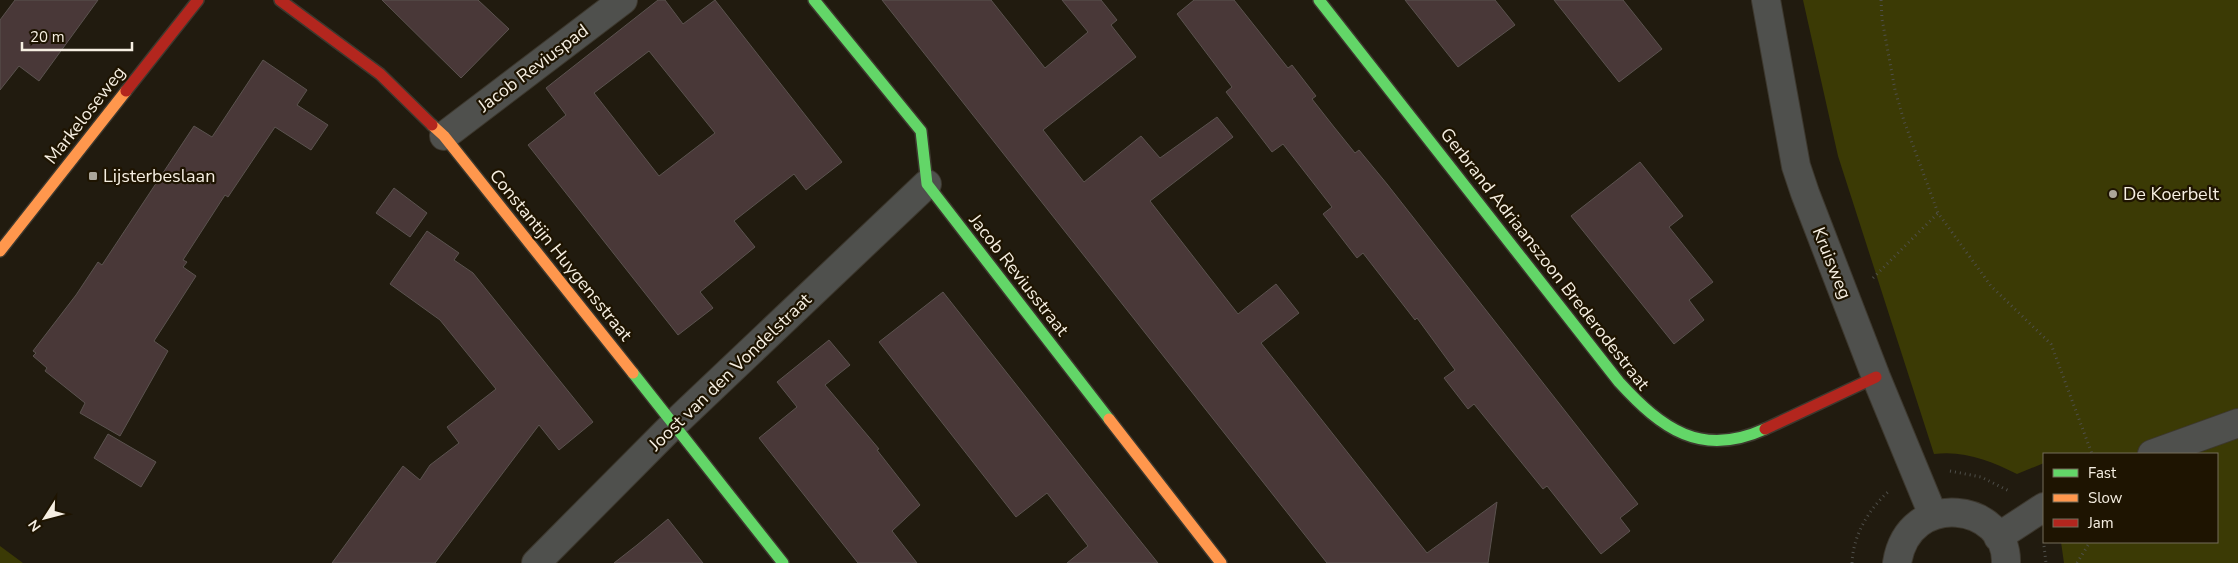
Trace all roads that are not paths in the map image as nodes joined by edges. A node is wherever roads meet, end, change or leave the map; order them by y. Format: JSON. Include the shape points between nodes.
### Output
{"nodes":[{"id":1,"x":198,"y":0,"type":"edge"},
{"id":2,"x":280,"y":0,"type":"edge"},
{"id":3,"x":622,"y":0,"type":"edge"},
{"id":4,"x":814,"y":0,"type":"edge"},
{"id":5,"x":1319,"y":0,"type":"edge"},
{"id":6,"x":1766,"y":0,"type":"edge"},
{"id":7,"x":444,"y":136,"type":"junction"},
{"id":8,"x":927,"y":184,"type":"junction"},
{"id":9,"x":0,"y":251,"type":"edge"},
{"id":10,"x":1876,"y":377,"type":"junction"},
{"id":11,"x":2238,"y":423,"type":"edge"},
{"id":12,"x":674,"y":424,"type":"junction"},
{"id":13,"x":2155,"y":453,"type":"edge"},
{"id":14,"x":2043,"y":507,"type":"edge"},
{"id":15,"x":1933,"y":515,"type":"junction"},
{"id":16,"x":1998,"y":536,"type":"junction"},
{"id":17,"x":536,"y":563,"type":"edge"},
{"id":18,"x":782,"y":563,"type":"edge"},
{"id":19,"x":1220,"y":563,"type":"edge"},
{"id":20,"x":1897,"y":563,"type":"edge"},
{"id":21,"x":2006,"y":563,"type":"edge"}],
"edges":[{"from":1,"to":9,"type":"street","name":"Markeloseweg"},
{"from":2,"to":7,"type":"street","name":"Constantijn Huygensstraat","via":[[380,74]]},
{"from":3,"to":7,"type":"street","name":"Jacob Reviuspad"},
{"from":4,"to":8,"type":"street","via":[[921,130]]},
{"from":5,"to":10,"type":"street","name":"Gerbrand Adriaanszoon Brederodestraat","via":[[1618,382],[1640,406],[1665,424],[1679,433],[1728,441],[1751,435]]},
{"from":6,"to":10,"type":"street","name":"Kruisweg","via":[[1796,166],[1816,226]]},
{"from":7,"to":12,"type":"street","name":"Constantijn Huygensstraat"},
{"from":8,"to":12,"type":"street","name":"Joost van den Vondelstraat"},
{"from":8,"to":19,"type":"street","name":"Jacob Reviusstraat"},
{"from":10,"to":15,"type":"street","name":"Kruisweg"},
{"from":11,"to":13,"type":"street"},
{"from":12,"to":17,"type":"street","name":"Joost van den Vondelstraat"},
{"from":12,"to":18,"type":"street","name":"Constantijn Huygensstraat"},
{"from":14,"to":16,"type":"street"},
{"from":15,"to":16,"type":"street","via":[[1964,513],[1978,519]]},
{"from":15,"to":20,"type":"street","via":[[1916,525],[1903,542]]},
{"from":16,"to":21,"type":"street"}]}
